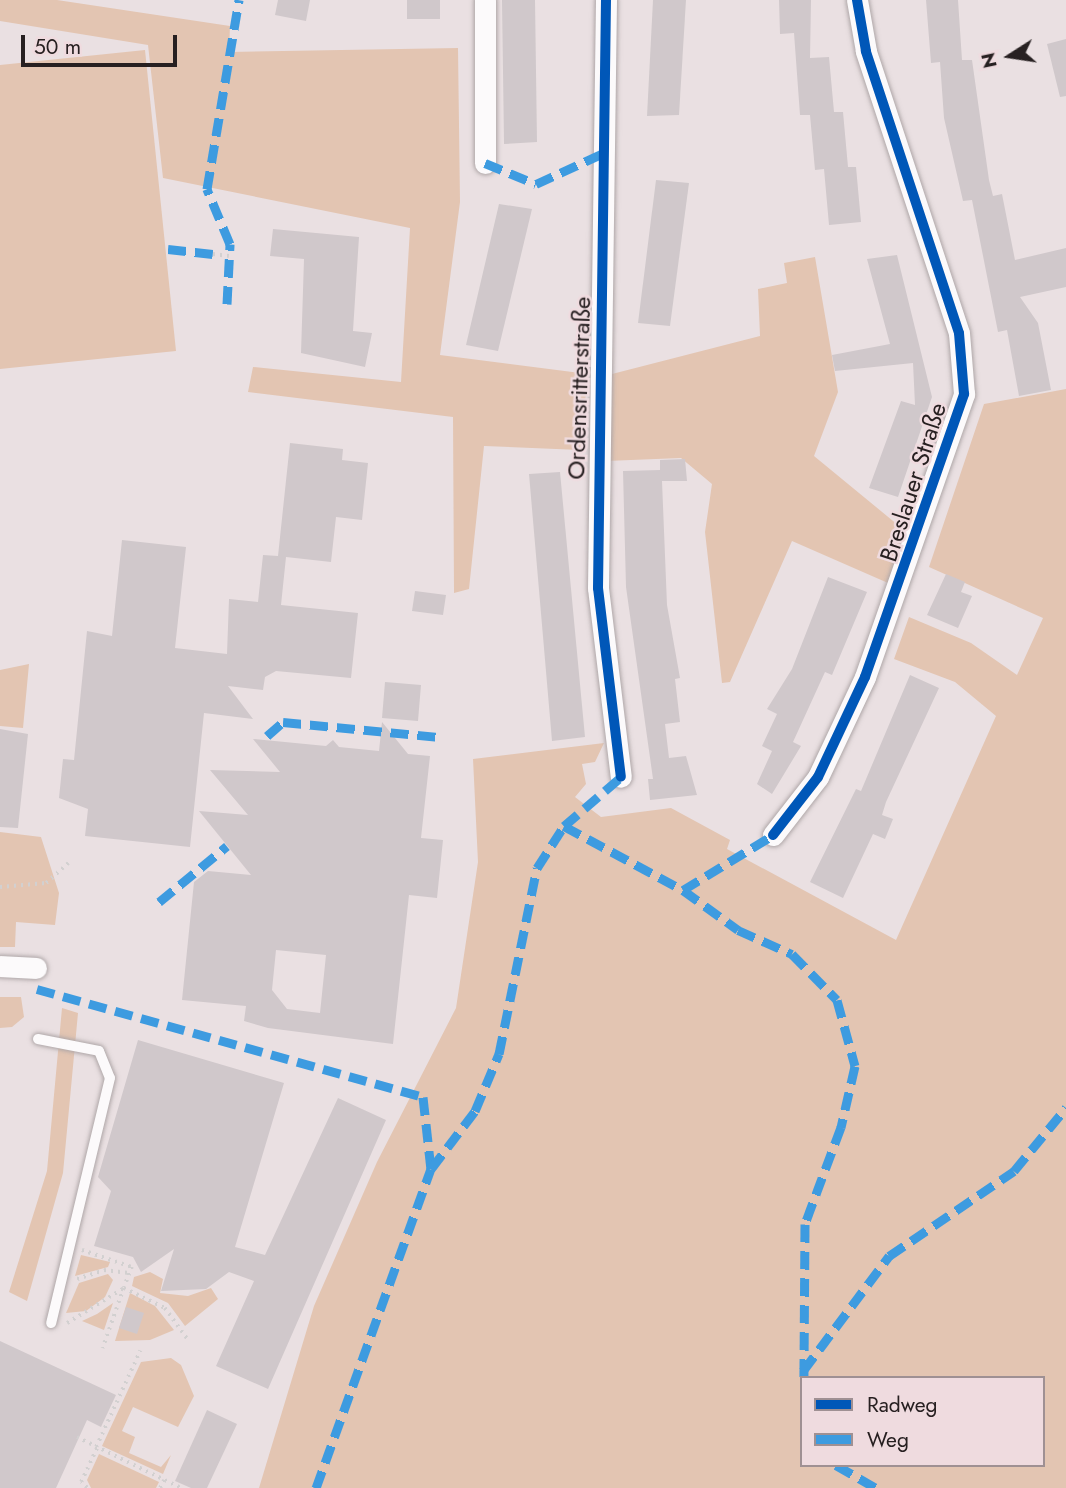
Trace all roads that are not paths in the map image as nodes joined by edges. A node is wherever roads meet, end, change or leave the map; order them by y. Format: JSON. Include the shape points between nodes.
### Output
{"nodes":[{"id":1,"x":485,"y":0,"type":"edge"},
{"id":2,"x":606,"y":0,"type":"edge"},
{"id":3,"x":857,"y":0,"type":"edge"},
{"id":4,"x":485,"y":163,"type":"dead end"},
{"id":5,"x":621,"y":776,"type":"dead end"},
{"id":6,"x":773,"y":835,"type":"dead end"},
{"id":7,"x":0,"y":966,"type":"edge"},
{"id":8,"x":36,"y":968,"type":"dead end"},
{"id":9,"x":38,"y":1039,"type":"dead end"},
{"id":10,"x":55,"y":1325,"type":"road end"}],
"edges":[{"from":1,"to":4,"type":"street"},
{"from":2,"to":5,"type":"street","name":"Ordensritterstraße","via":[[597,535]]},
{"from":3,"to":6,"type":"street","name":"Breslauer Straße","via":[[866,51],[959,333],[964,394],[865,677],[818,777]]},
{"from":7,"to":8,"type":"street"},
{"from":9,"to":10,"type":"lane","via":[[99,1051],[108,1064]]}]}
